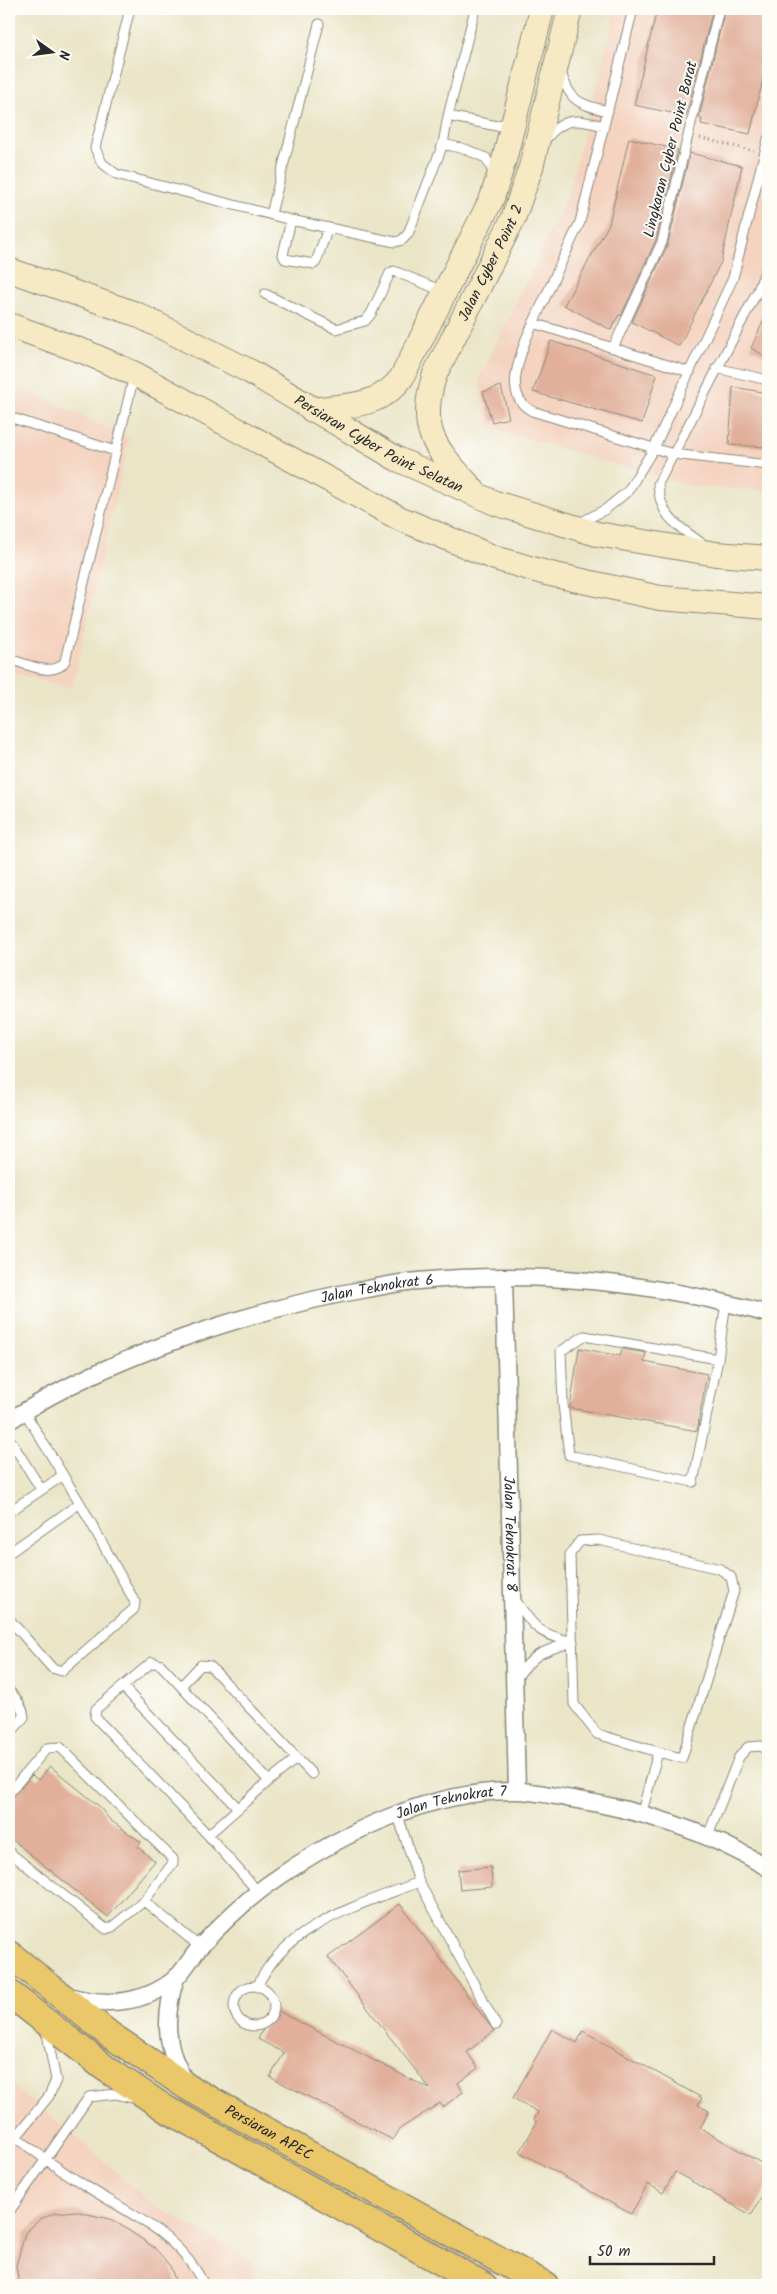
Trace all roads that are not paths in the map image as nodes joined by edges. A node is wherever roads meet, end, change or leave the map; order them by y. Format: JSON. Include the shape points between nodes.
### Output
{"nodes":[{"id":1,"x":130,"y":9,"type":"edge"},
{"id":2,"x":475,"y":9,"type":"edge"},
{"id":3,"x":542,"y":9,"type":"edge"},
{"id":4,"x":570,"y":9,"type":"edge"},
{"id":5,"x":633,"y":9,"type":"edge"},
{"id":6,"x":719,"y":9,"type":"edge"},
{"id":7,"x":319,"y":24,"type":"dead end"},
{"id":8,"x":557,"y":60,"type":"junction"},
{"id":9,"x":608,"y":111,"type":"junction"},
{"id":10,"x":448,"y":116,"type":"junction"},
{"id":11,"x":514,"y":120,"type":"junction"},
{"id":12,"x":604,"y":126,"type":"junction"},
{"id":13,"x":768,"y":139,"type":"edge"},
{"id":14,"x":443,"y":144,"type":"junction"},
{"id":15,"x":533,"y":158,"type":"junction"},
{"id":16,"x":498,"y":181,"type":"junction"},
{"id":17,"x":271,"y":214,"type":"junction"},
{"id":18,"x":291,"y":220,"type":"junction"},
{"id":19,"x":328,"y":228,"type":"junction"},
{"id":20,"x":768,"y":264,"type":"edge"},
{"id":21,"x":9,"y":270,"type":"edge"},
{"id":22,"x":445,"y":292,"type":"junction"},
{"id":23,"x":265,"y":294,"type":"dead end"},
{"id":24,"x":534,"y":323,"type":"junction"},
{"id":25,"x":9,"y":325,"type":"edge"},
{"id":26,"x":613,"y":348,"type":"junction"},
{"id":27,"x":716,"y":368,"type":"junction"},
{"id":28,"x":690,"y":372,"type":"junction"},
{"id":29,"x":135,"y":374,"type":"junction"},
{"id":30,"x":768,"y":380,"type":"edge"},
{"id":31,"x":312,"y":410,"type":"junction"},
{"id":32,"x":9,"y":417,"type":"edge"},
{"id":33,"x":654,"y":448,"type":"junction"},
{"id":34,"x":115,"y":451,"type":"junction"},
{"id":35,"x":673,"y":454,"type":"junction"},
{"id":36,"x":768,"y":464,"type":"edge"},
{"id":37,"x":479,"y":496,"type":"junction"},
{"id":38,"x":574,"y":527,"type":"junction"},
{"id":39,"x":716,"y":554,"type":"junction"},
{"id":40,"x":768,"y":558,"type":"edge"},
{"id":41,"x":768,"y":607,"type":"edge"},
{"id":42,"x":9,"y":659,"type":"edge"},
{"id":43,"x":504,"y":1278,"type":"junction"},
{"id":44,"x":726,"y":1302,"type":"junction"},
{"id":45,"x":768,"y":1314,"type":"edge"},
{"id":46,"x":718,"y":1359,"type":"junction"},
{"id":47,"x":24,"y":1411,"type":"junction"},
{"id":48,"x":9,"y":1421,"type":"edge"},
{"id":49,"x":9,"y":1438,"type":"edge"},
{"id":50,"x":62,"y":1476,"type":"junction"},
{"id":51,"x":41,"y":1489,"type":"junction"},
{"id":52,"x":80,"y":1503,"type":"junction"},
{"id":53,"x":9,"y":1512,"type":"edge"},
{"id":54,"x":9,"y":1553,"type":"edge"},
{"id":55,"x":512,"y":1596,"type":"junction"},
{"id":56,"x":9,"y":1618,"type":"edge"},
{"id":57,"x":573,"y":1642,"type":"junction"},
{"id":58,"x":514,"y":1680,"type":"junction"},
{"id":59,"x":181,"y":1686,"type":"junction"},
{"id":60,"x":123,"y":1687,"type":"junction"},
{"id":61,"x":9,"y":1690,"type":"edge"},
{"id":62,"x":9,"y":1735,"type":"edge"},
{"id":63,"x":768,"y":1750,"type":"edge"},
{"id":64,"x":658,"y":1752,"type":"junction"},
{"id":65,"x":297,"y":1758,"type":"junction"},
{"id":66,"x":312,"y":1774,"type":"dead end"},
{"id":67,"x":269,"y":1781,"type":"junction"},
{"id":68,"x":516,"y":1790,"type":"junction"},
{"id":69,"x":9,"y":1793,"type":"edge"},
{"id":70,"x":238,"y":1808,"type":"junction"},
{"id":71,"x":397,"y":1812,"type":"junction"},
{"id":72,"x":642,"y":1812,"type":"junction"},
{"id":73,"x":208,"y":1835,"type":"junction"},
{"id":74,"x":707,"y":1838,"type":"junction"},
{"id":75,"x":9,"y":1852,"type":"edge"},
{"id":76,"x":768,"y":1868,"type":"edge"},
{"id":77,"x":419,"y":1882,"type":"junction"},
{"id":78,"x":259,"y":1893,"type":"junction"},
{"id":79,"x":144,"y":1901,"type":"junction"},
{"id":80,"x":200,"y":1947,"type":"junction"},
{"id":81,"x":9,"y":1954,"type":"edge"},
{"id":82,"x":176,"y":1978,"type":"junction"},
{"id":83,"x":257,"y":1986,"type":"junction"},
{"id":84,"x":53,"y":1990,"type":"junction"},
{"id":85,"x":9,"y":1993,"type":"edge"},
{"id":86,"x":46,"y":2023,"type":"junction"},
{"id":87,"x":496,"y":2025,"type":"dead end"},
{"id":88,"x":189,"y":2088,"type":"junction"},
{"id":89,"x":166,"y":2109,"type":"junction"},
{"id":90,"x":12,"y":2134,"type":"edge"},
{"id":91,"x":9,"y":2146,"type":"edge"},
{"id":92,"x":45,"y":2161,"type":"junction"},
{"id":93,"x":9,"y":2212,"type":"edge"},
{"id":94,"x":204,"y":2285,"type":"edge"},
{"id":95,"x":483,"y":2285,"type":"edge"},
{"id":96,"x":545,"y":2285,"type":"edge"}],
"edges":[{"from":1,"to":17,"type":"lane","via":[[95,148],[102,163],[116,174]]},
{"from":2,"to":10,"type":"lane"},
{"from":3,"to":11,"type":"main road","name":"Jalan Cyber Point 2"},
{"from":4,"to":8,"type":"main road","name":"Jalan Cyber Point 2"},
{"from":5,"to":9,"type":"lane"},
{"from":6,"to":26,"type":"lane","name":"Lingkaran Cyber Point Barat","via":[[662,242]]},
{"from":7,"to":17,"type":"lane"},
{"from":8,"to":9,"type":"lane","via":[[574,100]]},
{"from":8,"to":15,"type":"main road","name":"Jalan Cyber Point 2"},
{"from":9,"to":12,"type":"lane"},
{"from":10,"to":11,"type":"lane","via":[[497,126]]},
{"from":10,"to":14,"type":"lane"},
{"from":11,"to":16,"type":"main road","name":"Jalan Cyber Point 2"},
{"from":12,"to":15,"type":"lane","via":[[579,120],[564,123],[551,132]]},
{"from":12,"to":24,"type":"lane","via":[[580,222]]},
{"from":13,"to":28,"type":"lane","via":[[739,261]]},
{"from":14,"to":16,"type":"lane","via":[[486,158]]},
{"from":14,"to":19,"type":"lane","via":[[408,234],[402,240],[395,242]]},
{"from":15,"to":37,"type":"main road","name":"Jalan Cyber Point 2","via":[[513,219],[435,374],[428,399],[430,434],[438,450]]},
{"from":16,"to":22,"type":"main road","name":"Jalan Cyber Point 2"},
{"from":17,"to":18,"type":"lane"},
{"from":18,"to":19,"type":"lane"},
{"from":18,"to":19,"type":"lane","via":[[283,254],[285,259],[314,264]]},
{"from":20,"to":27,"type":"lane"},
{"from":21,"to":31,"type":"main road","name":"Persiaran Cyber Point Selatan","via":[[136,314],[251,372]]},
{"from":22,"to":23,"type":"lane","via":[[394,271],[365,321],[336,329]]},
{"from":22,"to":31,"type":"main road","name":"Jalan Cyber Point 2","via":[[393,389],[370,401]]},
{"from":24,"to":26,"type":"lane"},
{"from":24,"to":33,"type":"lane","via":[[515,379],[517,397],[524,407]]},
{"from":25,"to":29,"type":"main road"},
{"from":26,"to":28,"type":"lane"},
{"from":27,"to":30,"type":"lane"},
{"from":27,"to":35,"type":"lane"},
{"from":28,"to":33,"type":"lane"},
{"from":29,"to":34,"type":"lane"},
{"from":29,"to":41,"type":"main road","via":[[399,518],[495,558],[546,573],[660,598]]},
{"from":31,"to":37,"type":"main road","name":"Persiaran Cyber Point Selatan","via":[[397,459]]},
{"from":32,"to":34,"type":"lane"},
{"from":33,"to":35,"type":"lane"},
{"from":33,"to":38,"type":"lane","via":[[628,491],[606,509]]},
{"from":34,"to":42,"type":"lane","via":[[65,661],[52,670]]},
{"from":35,"to":36,"type":"lane"},
{"from":35,"to":39,"type":"lane","via":[[658,484],[661,506],[674,523]]},
{"from":37,"to":38,"type":"main road","name":"Persiaran Cyber Point Selatan"},
{"from":38,"to":39,"type":"main road","name":"Persiaran Cyber Point Selatan"},
{"from":39,"to":40,"type":"main road","name":"Persiaran Cyber Point Selatan"},
{"from":43,"to":44,"type":"street","name":"Jalan Teknokrat 6","via":[[641,1286]]},
{"from":43,"to":47,"type":"street","name":"Jalan Teknokrat 6","via":[[417,1281],[310,1299],[239,1318],[118,1362]]},
{"from":43,"to":55,"type":"street","name":"Jalan Teknokrat 8"},
{"from":44,"to":45,"type":"street","name":"Jalan Teknokrat 6"},
{"from":44,"to":46,"type":"lane"},
{"from":46,"to":46,"type":"lane","via":[[693,1482],[569,1455],[561,1351],[576,1341],[584,1336]]},
{"from":47,"to":48,"type":"street","name":"Jalan Teknokrat 6"},
{"from":47,"to":50,"type":"lane"},
{"from":49,"to":51,"type":"lane"},
{"from":50,"to":51,"type":"lane"},
{"from":50,"to":52,"type":"lane"},
{"from":51,"to":53,"type":"lane"},
{"from":52,"to":54,"type":"lane"},
{"from":52,"to":56,"type":"lane","via":[[135,1602],[134,1609],[62,1672],[52,1668]]},
{"from":55,"to":57,"type":"lane","via":[[534,1626],[547,1636]]},
{"from":55,"to":58,"type":"street","name":"Jalan Teknokrat 8"},
{"from":57,"to":58,"type":"lane","via":[[532,1658]]},
{"from":57,"to":64,"type":"lane","via":[[574,1704],[597,1734]]},
{"from":57,"to":64,"type":"lane","via":[[570,1554],[580,1541],[600,1540],[720,1569],[731,1577],[734,1591],[682,1758]]},
{"from":58,"to":68,"type":"street","name":"Jalan Teknokrat 8"},
{"from":59,"to":60,"type":"lane","via":[[161,1665],[152,1662]]},
{"from":59,"to":65,"type":"lane","via":[[201,1666],[210,1666]]},
{"from":59,"to":67,"type":"lane"},
{"from":60,"to":70,"type":"lane"},
{"from":60,"to":73,"type":"lane","via":[[96,1709],[95,1717]]},
{"from":61,"to":62,"type":"lane","via":[[16,1697],[24,1717]]},
{"from":63,"to":74,"type":"lane","via":[[761,1746],[748,1747],[740,1757]]},
{"from":64,"to":72,"type":"lane"},
{"from":65,"to":66,"type":"lane"},
{"from":65,"to":67,"type":"lane"},
{"from":67,"to":70,"type":"lane"},
{"from":68,"to":71,"type":"street","name":"Jalan Teknokrat 7","via":[[464,1796]]},
{"from":68,"to":72,"type":"street","name":"Jalan Teknokrat 7"},
{"from":69,"to":79,"type":"lane","via":[[47,1748],[60,1747],[173,1859]]},
{"from":70,"to":73,"type":"lane"},
{"from":71,"to":77,"type":"lane"},
{"from":71,"to":78,"type":"street","name":"Jalan Teknokrat 7","via":[[349,1834],[275,1879]]},
{"from":72,"to":74,"type":"street","name":"Jalan Teknokrat 7"},
{"from":73,"to":78,"type":"lane"},
{"from":74,"to":76,"type":"street","name":"Jalan Teknokrat 7"},
{"from":75,"to":79,"type":"lane","via":[[106,1929]]},
{"from":77,"to":83,"type":"lane","via":[[327,1918],[284,1948]]},
{"from":77,"to":87,"type":"lane"},
{"from":78,"to":80,"type":"street","name":"Jalan Teknokrat 7"},
{"from":79,"to":80,"type":"lane"},
{"from":80,"to":82,"type":"street","name":"Jalan Teknokrat 7"},
{"from":81,"to":84,"type":"main road","name":"Persiaran APEC"},
{"from":82,"to":84,"type":"street","name":"Jalan Teknokrat 7","via":[[149,1994],[122,2002],[88,2002]]},
{"from":82,"to":88,"type":"street","name":"Jalan Teknokrat 7","via":[[169,1999],[167,2037],[171,2055]]},
{"from":83,"to":83,"type":"lane","via":[[244,1989],[236,1999],[235,2012],[249,2026],[267,2022],[274,2010],[269,1992]]},
{"from":84,"to":88,"type":"main road","name":"Persiaran APEC","via":[[110,2035]]},
{"from":85,"to":86,"type":"main road","name":"Persiaran APEC"},
{"from":86,"to":89,"type":"main road","name":"Persiaran APEC","via":[[104,2068]]},
{"from":86,"to":90,"type":"lane","via":[[56,2080],[49,2096]]},
{"from":88,"to":96,"type":"main road","name":"Persiaran APEC"},
{"from":89,"to":92,"type":"lane","via":[[116,2094],[88,2097]]},
{"from":89,"to":95,"type":"main road","name":"Persiaran APEC"},
{"from":90,"to":91,"type":"lane"},
{"from":90,"to":92,"type":"lane"},
{"from":92,"to":93,"type":"lane"},
{"from":92,"to":94,"type":"lane","via":[[145,2221],[174,2244]]}]}
